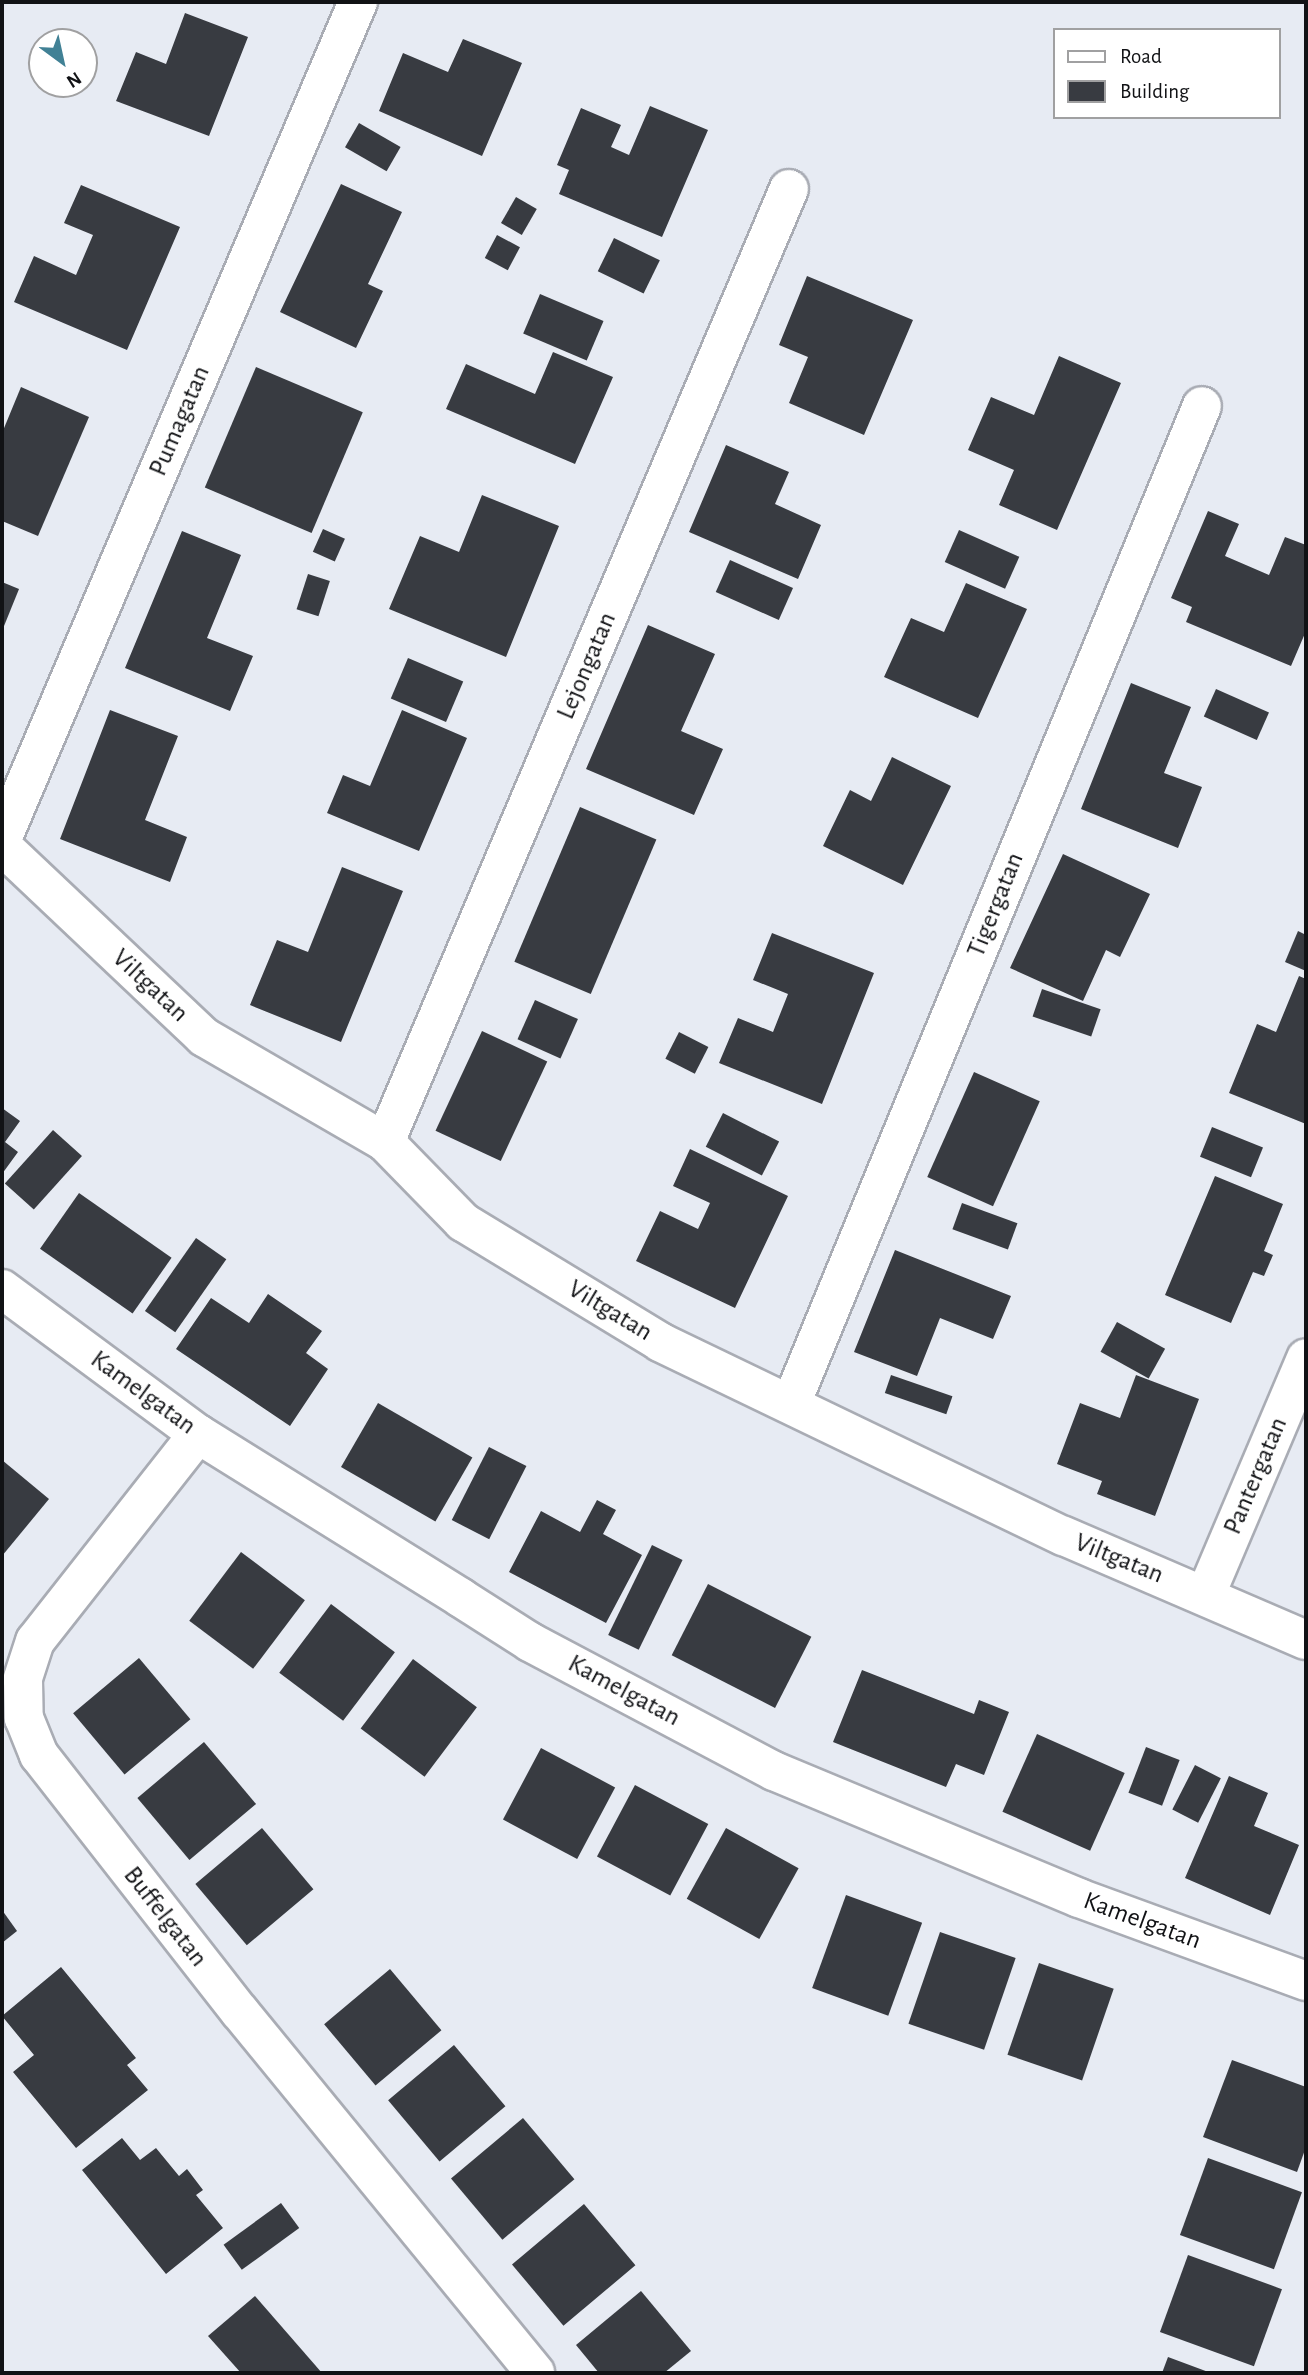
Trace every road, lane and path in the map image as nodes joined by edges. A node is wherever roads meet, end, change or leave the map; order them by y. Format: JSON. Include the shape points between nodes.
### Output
{"nodes":[{"id":1,"x":358,"y":2,"type":"edge"},
{"id":2,"x":789,"y":189,"type":"dead end"},
{"id":3,"x":1202,"y":406,"type":"dead end"},
{"id":4,"x":2,"y":839,"type":"edge"},
{"id":5,"x":2,"y":846,"type":"edge"},
{"id":6,"x":385,"y":1142,"type":"junction"},
{"id":7,"x":2,"y":1289,"type":"edge"},
{"id":8,"x":1306,"y":1357,"type":"edge"},
{"id":9,"x":791,"y":1404,"type":"junction"},
{"id":10,"x":198,"y":1434,"type":"junction"},
{"id":11,"x":1206,"y":1594,"type":"junction"},
{"id":12,"x":1306,"y":1640,"type":"edge"},
{"id":13,"x":1306,"y":1981,"type":"edge"},
{"id":14,"x":535,"y":2373,"type":"edge"}],
"edges":[{"from":1,"to":4,"type":"street","name":"Pumagatan"},
{"from":2,"to":6,"type":"street","name":"Lejongatan"},
{"from":3,"to":9,"type":"street","name":"Tigergatan"},
{"from":5,"to":6,"type":"street","name":"Viltgatan","via":[[204,1037]]},
{"from":6,"to":9,"type":"street","name":"Viltgatan","via":[[463,1222],[660,1342]]},
{"from":7,"to":10,"type":"street","name":"Kamelgatan"},
{"from":8,"to":11,"type":"street","name":"Pantergatan"},
{"from":9,"to":11,"type":"street","name":"Viltgatan","via":[[1063,1536]]},
{"from":10,"to":13,"type":"street","name":"Kamelgatan","via":[[530,1642],[774,1771],[1079,1898]]},
{"from":10,"to":14,"type":"street","name":"Buffelgatan","via":[[35,1641],[23,1679],[24,1718],[39,1755],[139,1884]]},
{"from":11,"to":12,"type":"street","name":"Viltgatan"}]}
